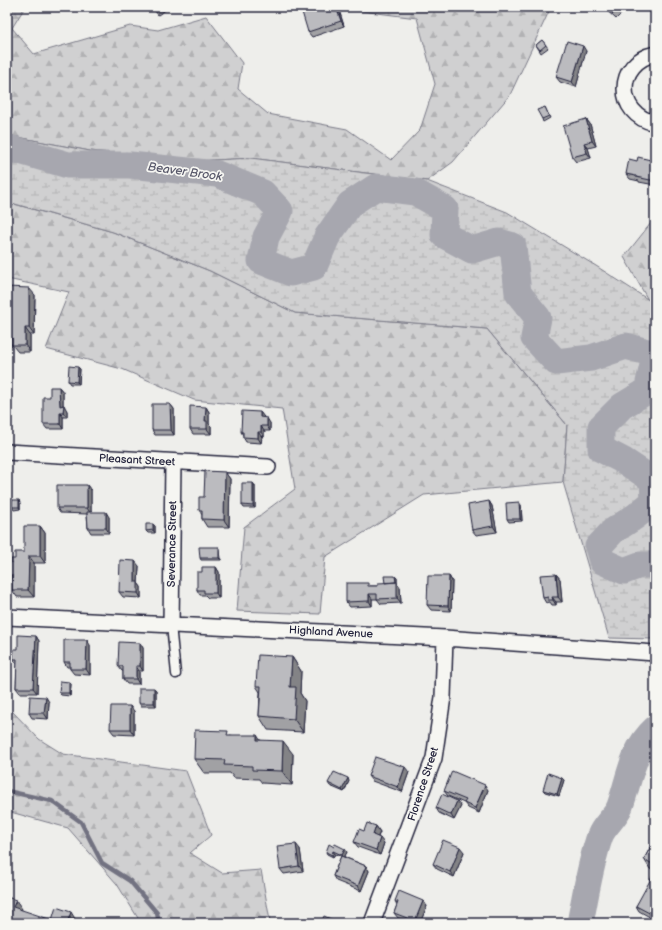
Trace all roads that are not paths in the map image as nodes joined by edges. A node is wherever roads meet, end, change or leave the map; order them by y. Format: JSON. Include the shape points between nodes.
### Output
{"nodes":[{"id":1,"x":655,"y":54,"type":"edge"},
{"id":2,"x":655,"y":123,"type":"edge"},
{"id":3,"x":7,"y":452,"type":"edge"},
{"id":4,"x":173,"y":462,"type":"junction"},
{"id":5,"x":268,"y":467,"type":"dead end"},
{"id":6,"x":7,"y":617,"type":"edge"},
{"id":7,"x":171,"y":625,"type":"junction"},
{"id":8,"x":445,"y":638,"type":"junction"},
{"id":9,"x":654,"y":653,"type":"edge"},
{"id":10,"x":176,"y":674,"type":"dead end"},
{"id":11,"x":372,"y":923,"type":"edge"}],
"edges":[{"from":1,"to":2,"type":"street","via":[[642,58],[631,68],[624,89],[631,110],[642,119]]},
{"from":3,"to":4,"type":"street","name":"Pleasant Street"},
{"from":4,"to":5,"type":"street","name":"Pleasant Street"},
{"from":4,"to":7,"type":"street","name":"Severance Street"},
{"from":6,"to":7,"type":"street","name":"Highland Avenue"},
{"from":7,"to":8,"type":"street","name":"Highland Avenue"},
{"from":7,"to":10,"type":"lane"},
{"from":8,"to":9,"type":"street","name":"Highland Avenue"},
{"from":8,"to":11,"type":"street","name":"Florence Street","via":[[443,697],[434,758]]}]}
